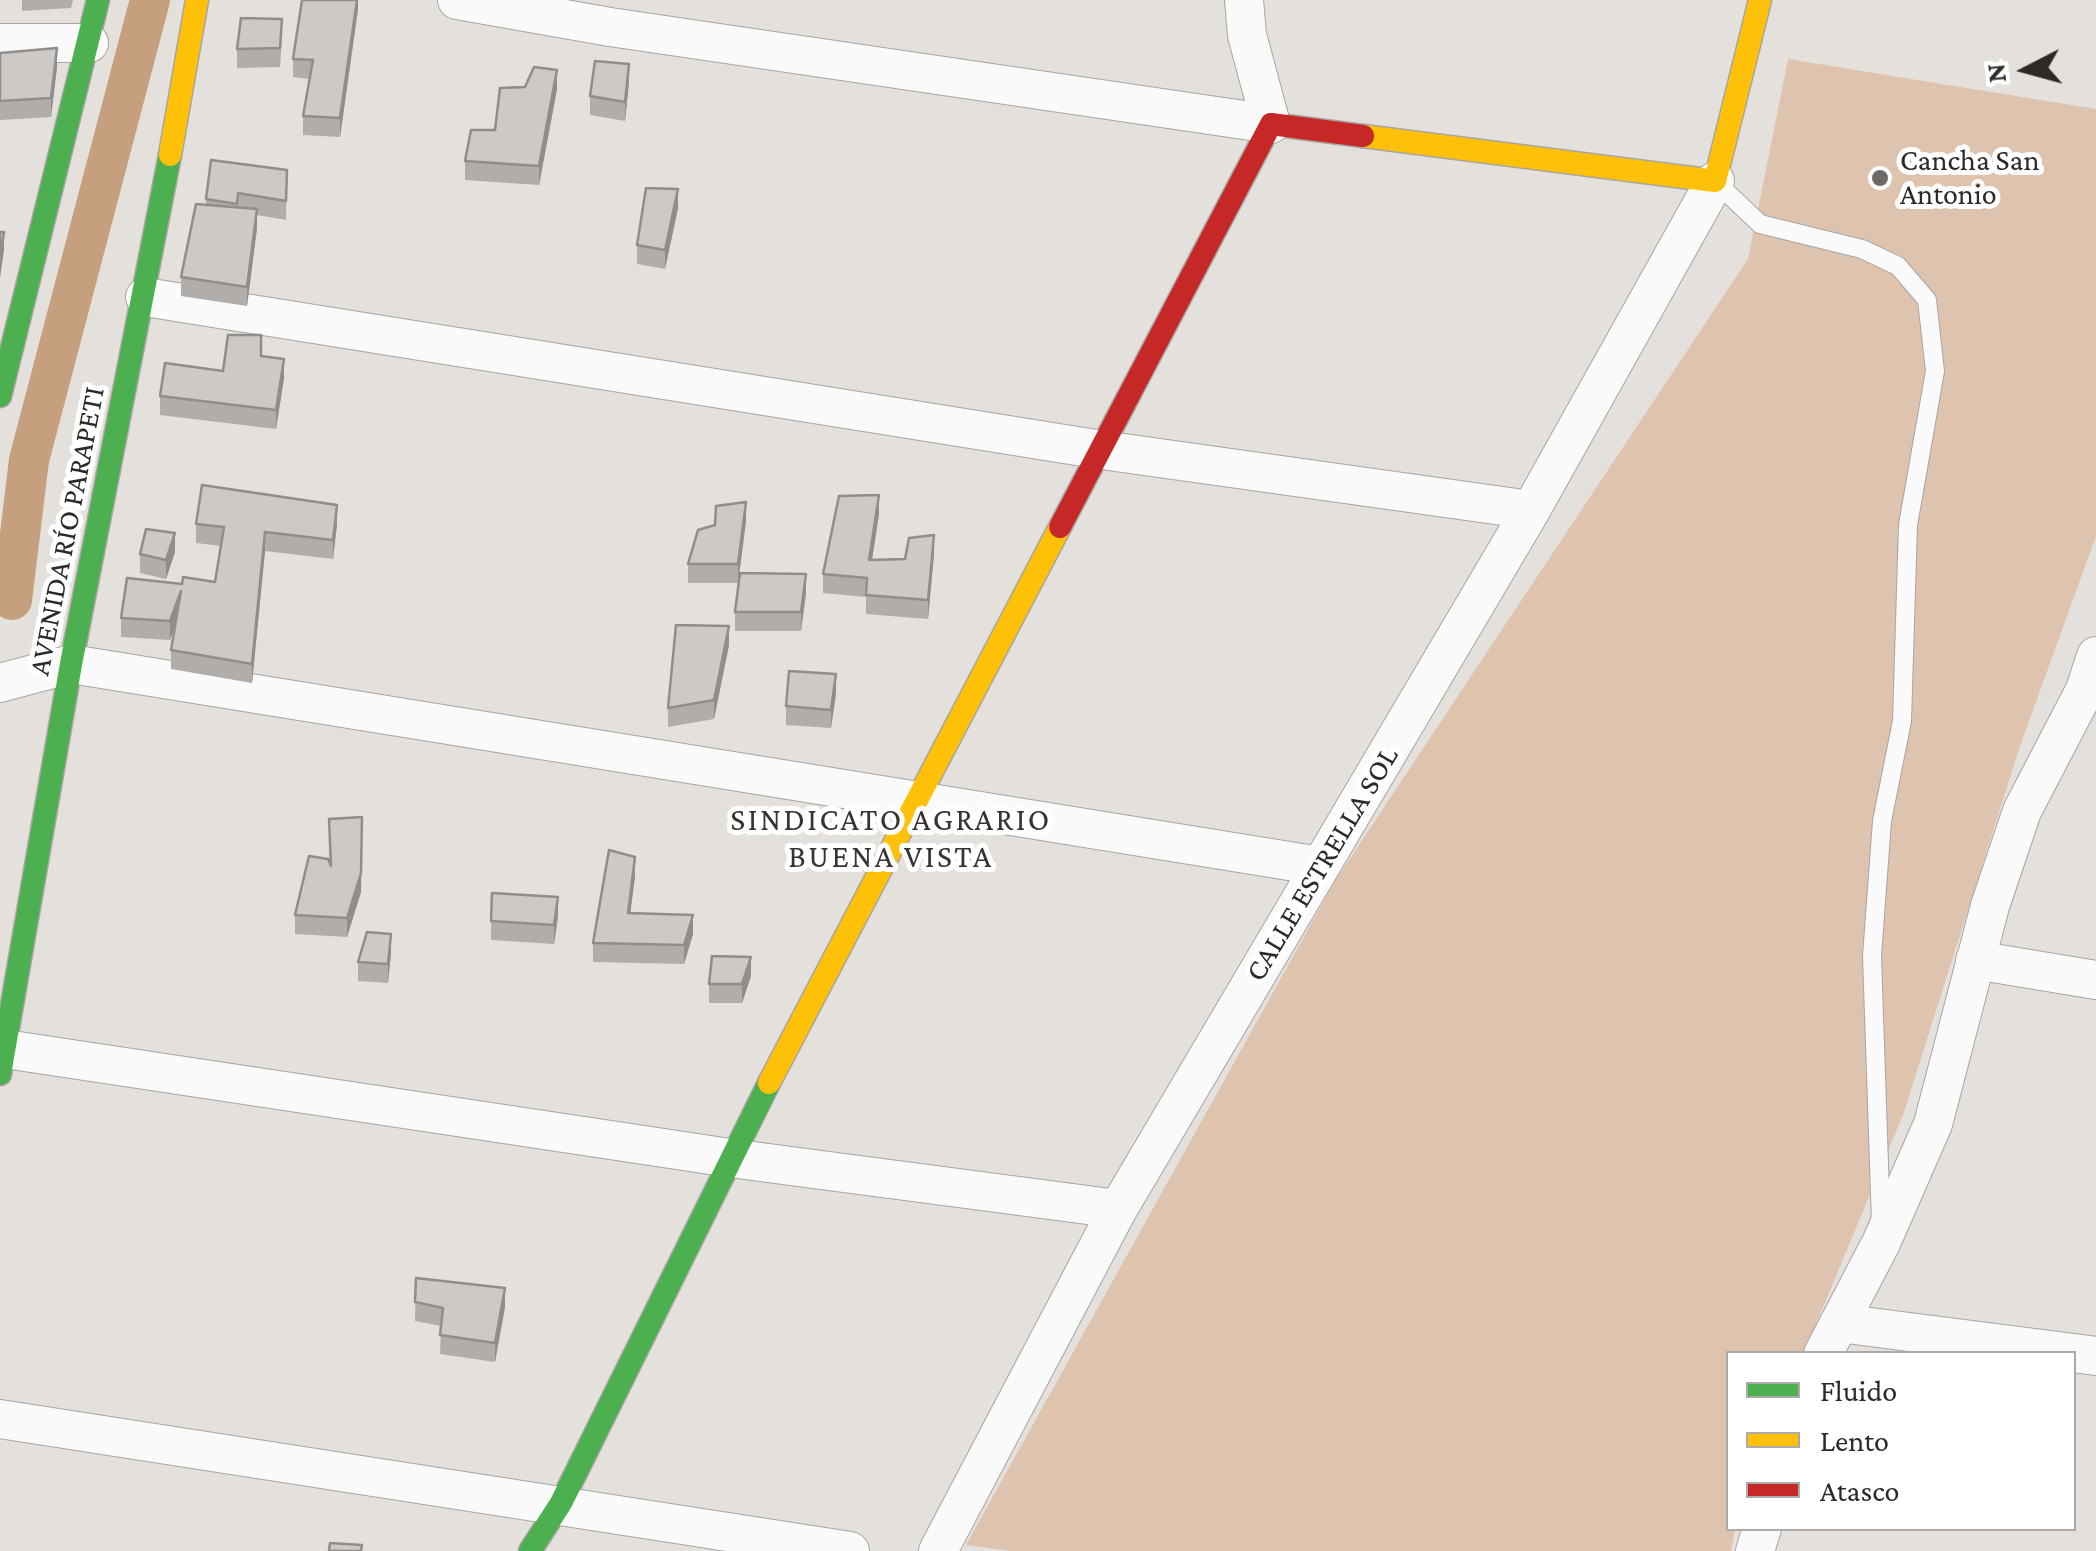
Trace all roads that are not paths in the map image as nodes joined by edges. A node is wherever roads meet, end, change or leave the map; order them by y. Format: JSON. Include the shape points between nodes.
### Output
{"nodes":[{"id":1,"x":98,"y":0,"type":"edge"},
{"id":2,"x":197,"y":0,"type":"edge"},
{"id":3,"x":456,"y":0,"type":"edge"},
{"id":4,"x":1244,"y":0,"type":"edge"},
{"id":5,"x":1760,"y":0,"type":"edge"},
{"id":6,"x":0,"y":43,"type":"edge"},
{"id":7,"x":89,"y":43,"type":"junction"},
{"id":8,"x":1272,"y":124,"type":"junction"},
{"id":9,"x":1715,"y":182,"type":"junction"},
{"id":10,"x":145,"y":298,"type":"junction"},
{"id":11,"x":0,"y":396,"type":"edge"},
{"id":12,"x":1102,"y":450,"type":"junction"},
{"id":13,"x":1531,"y":510,"type":"junction"},
{"id":14,"x":2096,"y":656,"type":"edge"},
{"id":15,"x":70,"y":664,"type":"junction"},
{"id":16,"x":0,"y":683,"type":"edge"},
{"id":17,"x":918,"y":800,"type":"junction"},
{"id":18,"x":1320,"y":866,"type":"junction"},
{"id":19,"x":1976,"y":960,"type":"junction"},
{"id":20,"x":2096,"y":980,"type":"edge"},
{"id":21,"x":2,"y":1061,"type":"edge"},
{"id":22,"x":730,"y":1158,"type":"junction"},
{"id":23,"x":1118,"y":1209,"type":"junction"},
{"id":24,"x":1882,"y":1243,"type":"junction"},
{"id":25,"x":1831,"y":1338,"type":"edge"},
{"id":26,"x":2022,"y":1351,"type":"edge"},
{"id":27,"x":0,"y":1419,"type":"edge"},
{"id":28,"x":560,"y":1503,"type":"junction"},
{"id":29,"x":530,"y":1551,"type":"edge"},
{"id":30,"x":850,"y":1551,"type":"edge"},
{"id":31,"x":938,"y":1551,"type":"edge"}],
"edges":[{"from":1,"to":7,"type":"street"},
{"from":2,"to":10,"type":"street","name":"AVENIDA RÍO PARAPETI"},
{"from":3,"to":8,"type":"street"},
{"from":4,"to":8,"type":"street"},
{"from":5,"to":9,"type":"street"},
{"from":6,"to":7,"type":"street"},
{"from":7,"to":11,"type":"street"},
{"from":8,"to":9,"type":"street"},
{"from":8,"to":12,"type":"street"},
{"from":9,"to":13,"type":"street","name":"CALLE ESTRELLA SOL"},
{"from":9,"to":24,"type":"lane","via":[[1760,224],[1862,249],[1898,266],[1927,300],[1934,371],[1908,525],[1902,721],[1882,820],[1872,956]]},
{"from":10,"to":12,"type":"street"},
{"from":10,"to":15,"type":"street","name":"AVENIDA RÍO PARAPETI"},
{"from":12,"to":13,"type":"street"},
{"from":12,"to":17,"type":"street"},
{"from":13,"to":18,"type":"street","name":"CALLE ESTRELLA SOL"},
{"from":14,"to":19,"type":"street","via":[[2086,690],[2022,811]]},
{"from":15,"to":16,"type":"street"},
{"from":15,"to":17,"type":"street"},
{"from":15,"to":21,"type":"street","name":"AVENIDA RÍO PARAPETI"},
{"from":17,"to":18,"type":"street"},
{"from":17,"to":22,"type":"street"},
{"from":18,"to":23,"type":"street","name":"CALLE ESTRELLA SOL"},
{"from":19,"to":20,"type":"street"},
{"from":19,"to":24,"type":"street","via":[[1933,1124]]},
{"from":21,"to":22,"type":"street"},
{"from":22,"to":23,"type":"street"},
{"from":22,"to":28,"type":"street"},
{"from":23,"to":31,"type":"street","name":"CALLE ESTRELLA SOL"},
{"from":24,"to":25,"type":"street"},
{"from":25,"to":26,"type":"street"},
{"from":27,"to":28,"type":"street"},
{"from":28,"to":29,"type":"street"},
{"from":28,"to":30,"type":"street"}]}
